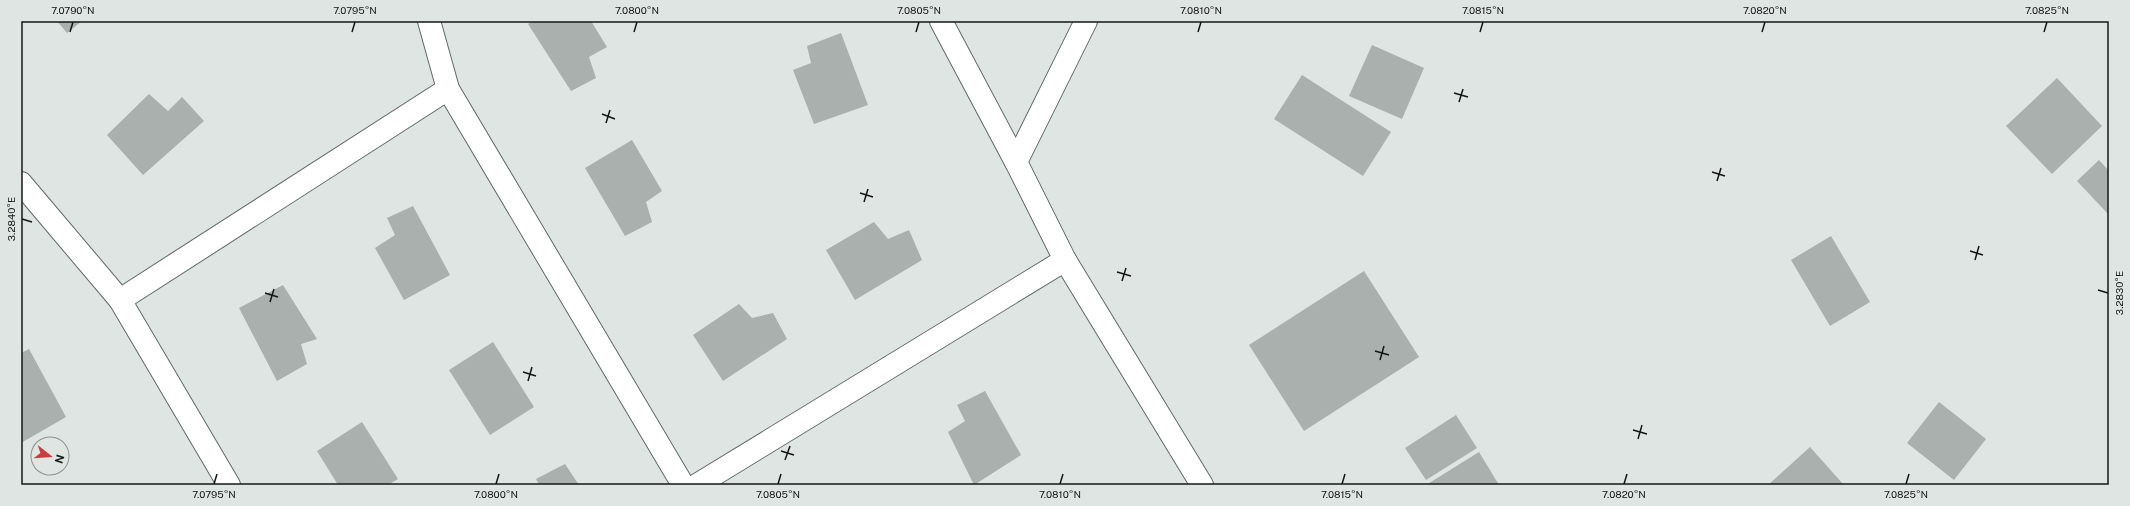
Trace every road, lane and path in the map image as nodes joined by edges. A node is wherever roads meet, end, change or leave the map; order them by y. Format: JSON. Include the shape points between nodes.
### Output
{"nodes":[{"id":1,"x":429,"y":21,"type":"edge"},
{"id":2,"x":941,"y":21,"type":"edge"},
{"id":3,"x":1086,"y":21,"type":"edge"},
{"id":4,"x":448,"y":89,"type":"junction"},
{"id":5,"x":1016,"y":162,"type":"junction"},
{"id":6,"x":21,"y":183,"type":"edge"},
{"id":7,"x":1065,"y":260,"type":"junction"},
{"id":8,"x":120,"y":300,"type":"junction"},
{"id":9,"x":229,"y":485,"type":"edge"},
{"id":10,"x":683,"y":485,"type":"edge"},
{"id":11,"x":697,"y":485,"type":"edge"},
{"id":12,"x":1202,"y":485,"type":"edge"}],
"edges":[{"from":1,"to":4,"type":"street"},
{"from":2,"to":5,"type":"street"},
{"from":3,"to":5,"type":"street"},
{"from":4,"to":8,"type":"street"},
{"from":4,"to":10,"type":"street"},
{"from":5,"to":7,"type":"street"},
{"from":6,"to":8,"type":"street"},
{"from":7,"to":11,"type":"street"},
{"from":7,"to":12,"type":"street"},
{"from":8,"to":9,"type":"street"}]}
